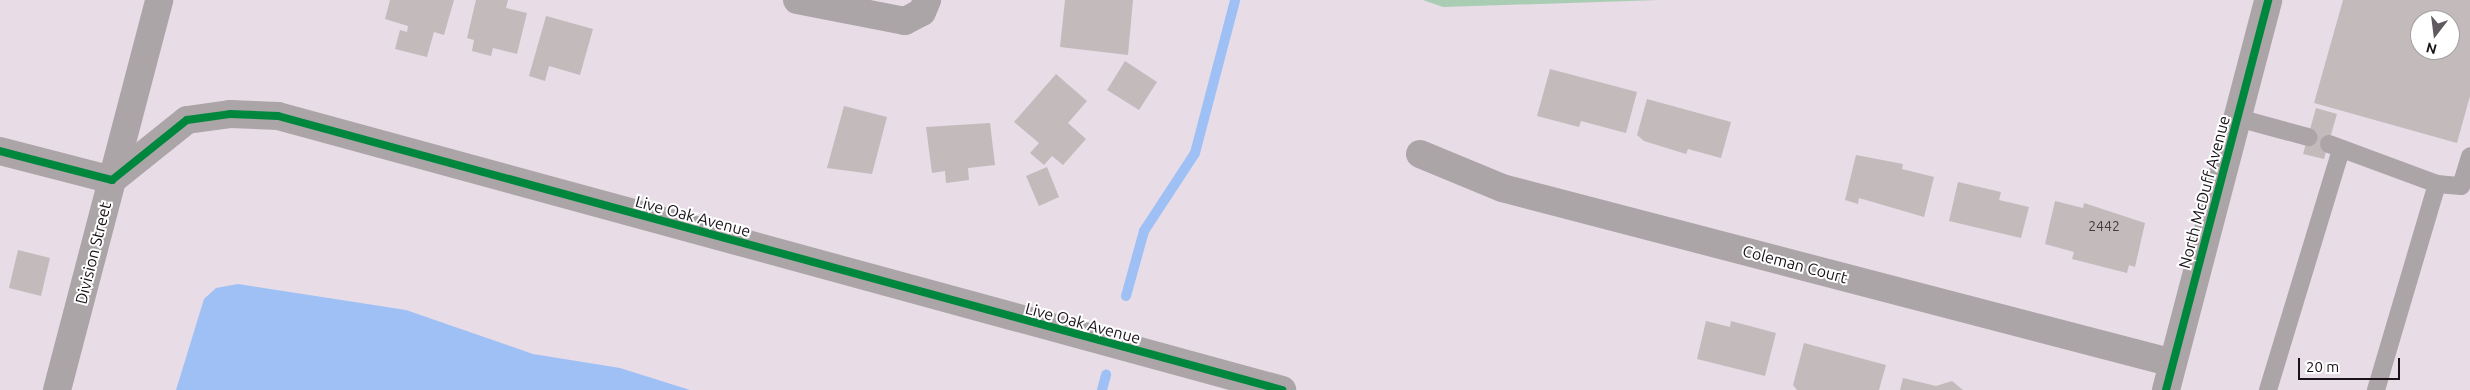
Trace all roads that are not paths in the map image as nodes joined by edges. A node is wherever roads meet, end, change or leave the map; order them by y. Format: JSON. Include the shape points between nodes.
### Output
{"nodes":[{"id":1,"x":158,"y":0,"type":"edge"},
{"id":2,"x":797,"y":0,"type":"edge"},
{"id":3,"x":2268,"y":0,"type":"edge"},
{"id":4,"x":924,"y":6,"type":"edge"},
{"id":5,"x":2238,"y":118,"type":"junction"},
{"id":6,"x":2308,"y":137,"type":"dead end"},
{"id":7,"x":0,"y":151,"type":"edge"},
{"id":8,"x":1420,"y":154,"type":"dead end"},
{"id":9,"x":2470,"y":156,"type":"edge"},
{"id":10,"x":112,"y":180,"type":"junction"},
{"id":11,"x":2437,"y":184,"type":"junction"},
{"id":12,"x":2173,"y":363,"type":"junction"},
{"id":13,"x":57,"y":390,"type":"edge"},
{"id":14,"x":1282,"y":390,"type":"edge"},
{"id":15,"x":2166,"y":390,"type":"edge"},
{"id":16,"x":2268,"y":390,"type":"edge"},
{"id":17,"x":2376,"y":390,"type":"edge"}],
"edges":[{"from":1,"to":10,"type":"street","name":"Division Street"},
{"from":2,"to":4,"type":"street","via":[[887,21],[906,21]]},
{"from":3,"to":5,"type":"main road","name":"North McDuff Avenue"},
{"from":5,"to":6,"type":"lane"},
{"from":5,"to":12,"type":"main road","name":"North McDuff Avenue"},
{"from":7,"to":10,"type":"street"},
{"from":8,"to":12,"type":"street","name":"Coleman Court","via":[[1502,188]]},
{"from":9,"to":11,"type":"lane","via":[[2461,186]]},
{"from":10,"to":13,"type":"street","name":"Division Street"},
{"from":10,"to":14,"type":"street","name":"Live Oak Avenue","via":[[187,120],[230,114],[278,116]]},
{"from":11,"to":16,"type":"lane","via":[[2335,146]]},
{"from":11,"to":17,"type":"lane"},
{"from":12,"to":15,"type":"main road","name":"North McDuff Avenue"}]}
